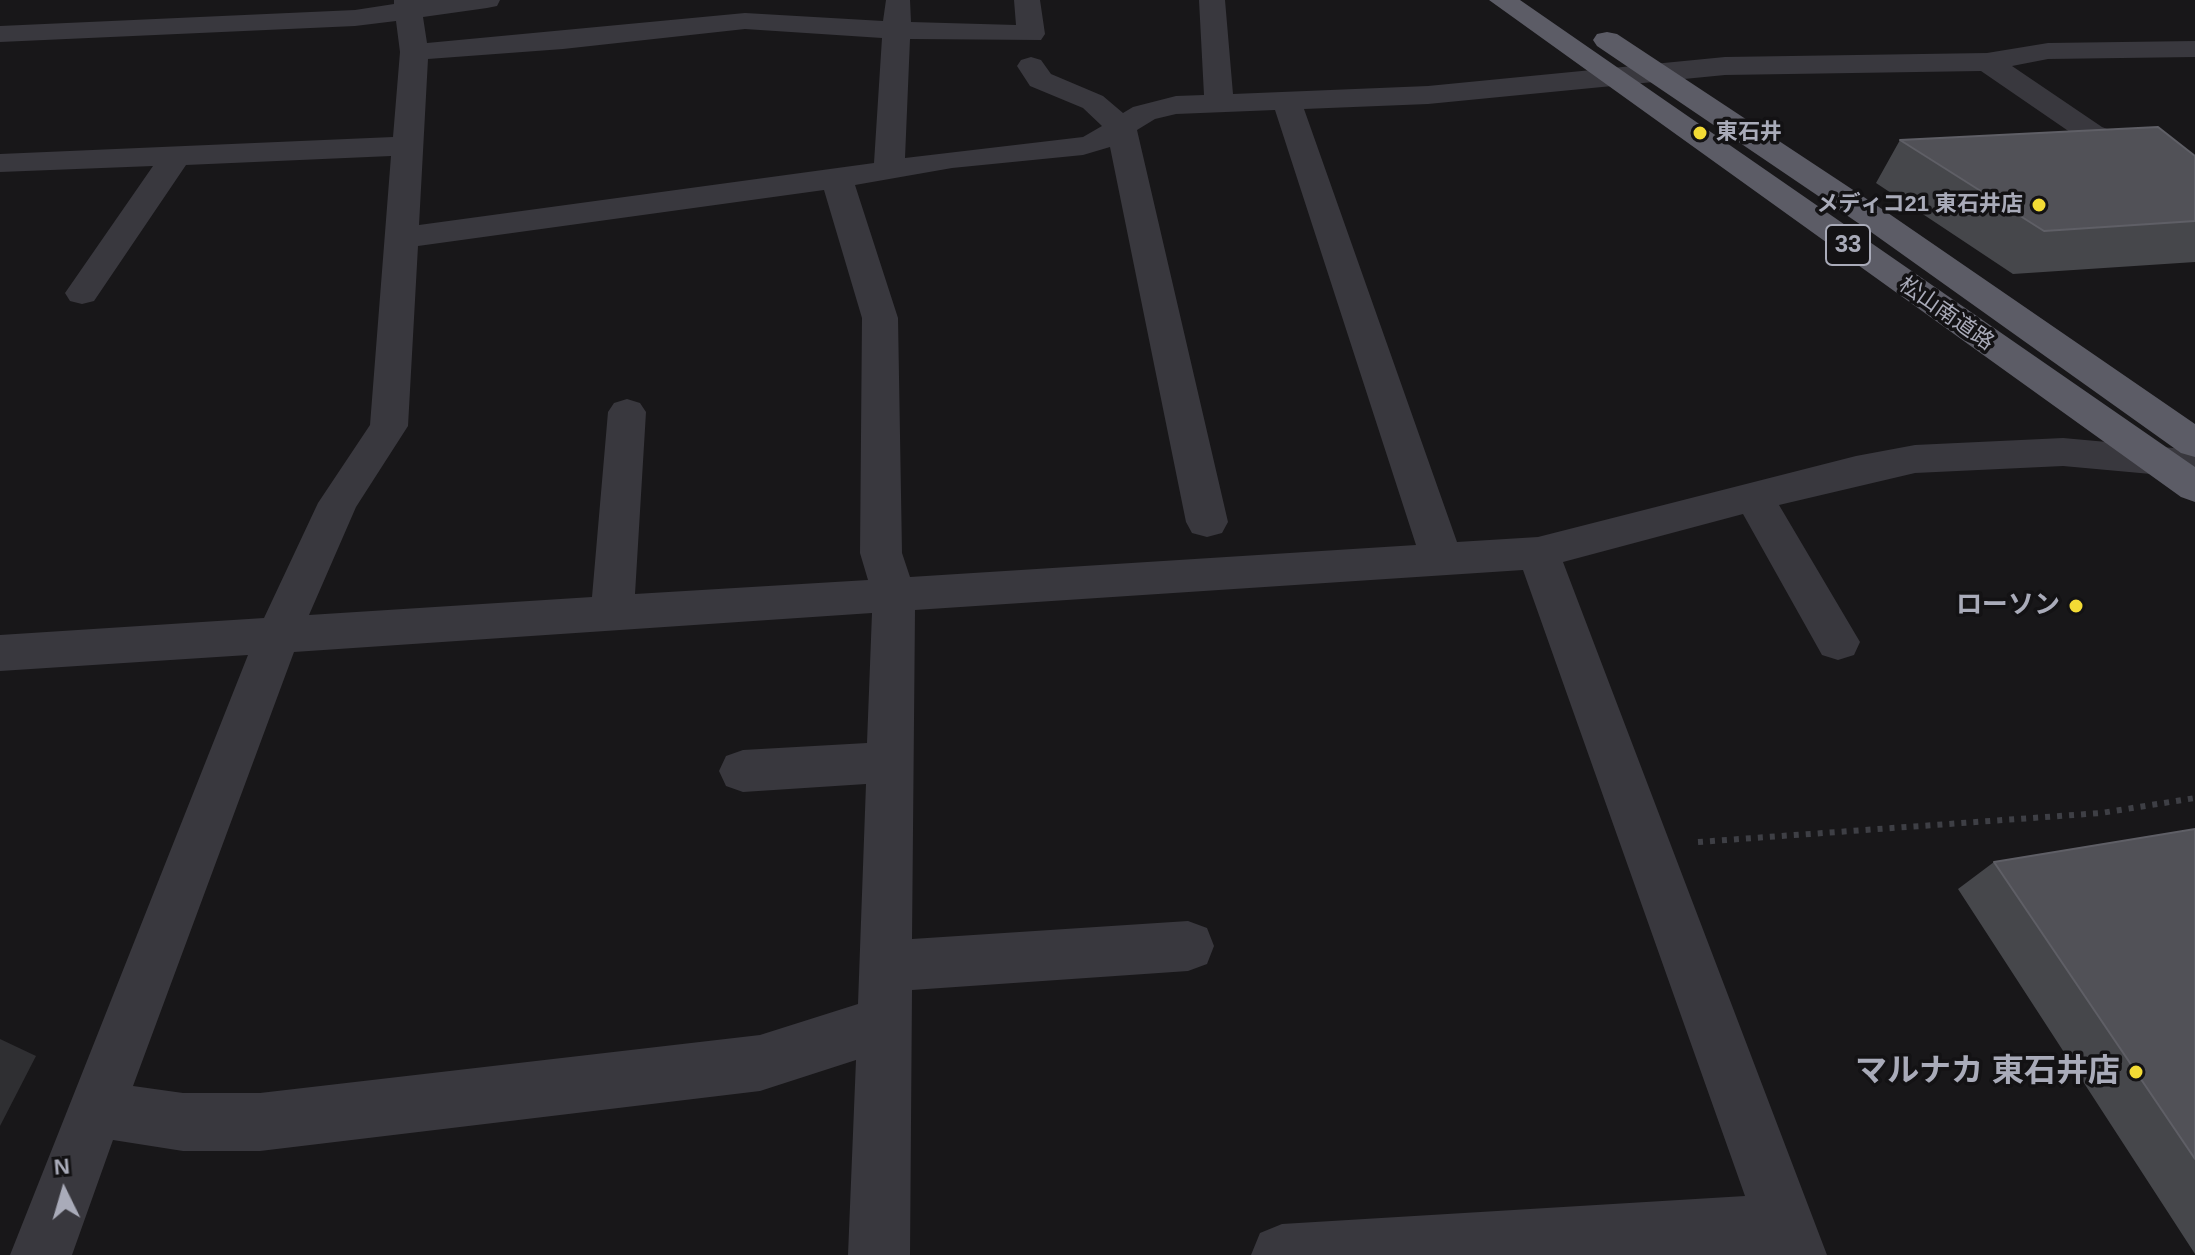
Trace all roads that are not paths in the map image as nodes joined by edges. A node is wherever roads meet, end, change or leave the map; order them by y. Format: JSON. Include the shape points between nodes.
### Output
{"nodes":[{"id":1,"x":487,"y":0,"type":"edge"},
{"id":2,"x":899,"y":0,"type":"edge"},
{"id":3,"x":1027,"y":0,"type":"edge"},
{"id":4,"x":1212,"y":0,"type":"edge"},
{"id":5,"x":1502,"y":0,"type":"edge"},
{"id":6,"x":1549,"y":0,"type":"edge"},
{"id":7,"x":410,"y":21,"type":"edge"},
{"id":8,"x":897,"y":29,"type":"junction"},
{"id":9,"x":0,"y":34,"type":"edge"},
{"id":10,"x":2195,"y":49,"type":"edge"},
{"id":11,"x":1987,"y":62,"type":"junction"},
{"id":12,"x":1031,"y":66,"type":"dead end"},
{"id":13,"x":1654,"y":72,"type":"junction"},
{"id":14,"x":1607,"y":76,"type":"junction"},
{"id":15,"x":1287,"y":102,"type":"junction"},
{"id":16,"x":1219,"y":104,"type":"junction"},
{"id":17,"x":1121,"y":127,"type":"junction"},
{"id":18,"x":407,"y":146,"type":"junction"},
{"id":19,"x":176,"y":156,"type":"junction"},
{"id":20,"x":0,"y":163,"type":"edge"},
{"id":21,"x":2195,"y":168,"type":"edge"},
{"id":22,"x":889,"y":170,"type":"junction"},
{"id":23,"x":837,"y":179,"type":"junction"},
{"id":24,"x":400,"y":238,"type":"junction"},
{"id":25,"x":82,"y":293,"type":"dead end"},
{"id":26,"x":627,"y":412,"type":"dead end"},
{"id":27,"x":2195,"y":443,"type":"edge"},
{"id":28,"x":2175,"y":462,"type":"edge"},
{"id":29,"x":2195,"y":487,"type":"edge"},
{"id":30,"x":1754,"y":497,"type":"junction"},
{"id":31,"x":1207,"y":522,"type":"dead end"},
{"id":32,"x":1538,"y":553,"type":"junction"},
{"id":33,"x":1442,"y":560,"type":"junction"},
{"id":34,"x":894,"y":596,"type":"junction"},
{"id":35,"x":612,"y":614,"type":"junction"},
{"id":36,"x":277,"y":637,"type":"junction"},
{"id":37,"x":1838,"y":642,"type":"dead end"},
{"id":38,"x":0,"y":653,"type":"edge"},
{"id":39,"x":890,"y":762,"type":"junction"},
{"id":40,"x":743,"y":771,"type":"dead end"},
{"id":41,"x":1188,"y":946,"type":"dead end"},
{"id":42,"x":885,"y":966,"type":"junction"},
{"id":43,"x":884,"y":1023,"type":"junction"},
{"id":44,"x":96,"y":1109,"type":"junction"},
{"id":45,"x":1790,"y":1240,"type":"edge"},
{"id":46,"x":1310,"y":1254,"type":"edge"},
{"id":47,"x":41,"y":1255,"type":"edge"},
{"id":48,"x":879,"y":1255,"type":"edge"}],
"edges":[{"from":1,"to":7,"type":"street"},
{"from":2,"to":8,"type":"street"},
{"from":3,"to":8,"type":"street","via":[[1031,34]]},
{"from":4,"to":16,"type":"street"},
{"from":5,"to":14,"type":"highway","name":"松山南道路","number":"33"},
{"from":6,"to":13,"type":"highway","name":"松山南道路","number":"33"},
{"from":7,"to":8,"type":"street","via":[[563,41],[745,21]]},
{"from":7,"to":9,"type":"street","via":[[355,18]]},
{"from":7,"to":18,"type":"street"},
{"from":8,"to":22,"type":"street"},
{"from":10,"to":11,"type":"street","via":[[2048,51]]},
{"from":11,"to":13,"type":"street","via":[[1774,64]]},
{"from":11,"to":21,"type":"street","via":[[2091,133]]},
{"from":12,"to":17,"type":"street","via":[[1040,80],[1093,102]]},
{"from":13,"to":14,"type":"street"},
{"from":13,"to":27,"type":"highway","name":"松山南道路","number":"33"},
{"from":14,"to":15,"type":"street","via":[[1428,95]]},
{"from":14,"to":28,"type":"highway","name":"松山南道路","number":"33"},
{"from":15,"to":16,"type":"street"},
{"from":15,"to":33,"type":"street"},
{"from":16,"to":17,"type":"street","via":[[1160,107]]},
{"from":17,"to":22,"type":"street","via":[[1083,146]]},
{"from":17,"to":31,"type":"street"},
{"from":18,"to":19,"type":"street"},
{"from":18,"to":24,"type":"street"},
{"from":19,"to":20,"type":"street"},
{"from":19,"to":25,"type":"street"},
{"from":22,"to":23,"type":"street"},
{"from":23,"to":24,"type":"street"},
{"from":23,"to":34,"type":"street","via":[[880,318],[881,553]]},
{"from":24,"to":36,"type":"street","via":[[389,426],[338,503]]},
{"from":26,"to":35,"type":"street"},
{"from":28,"to":29,"type":"highway","name":"松山南道路","number":"33"},
{"from":28,"to":30,"type":"street","via":[[2063,452],[1915,459]]},
{"from":30,"to":32,"type":"street"},
{"from":30,"to":37,"type":"street"},
{"from":32,"to":33,"type":"street"},
{"from":32,"to":45,"type":"street"},
{"from":33,"to":34,"type":"street"},
{"from":34,"to":35,"type":"street"},
{"from":34,"to":39,"type":"street"},
{"from":35,"to":36,"type":"street"},
{"from":36,"to":38,"type":"street"},
{"from":36,"to":44,"type":"street"},
{"from":39,"to":40,"type":"street"},
{"from":39,"to":42,"type":"street"},
{"from":41,"to":42,"type":"street"},
{"from":42,"to":43,"type":"street"},
{"from":43,"to":44,"type":"street","via":[[760,1063],[260,1122],[183,1122]]},
{"from":43,"to":48,"type":"street"},
{"from":44,"to":47,"type":"street"},
{"from":45,"to":46,"type":"street"}]}
